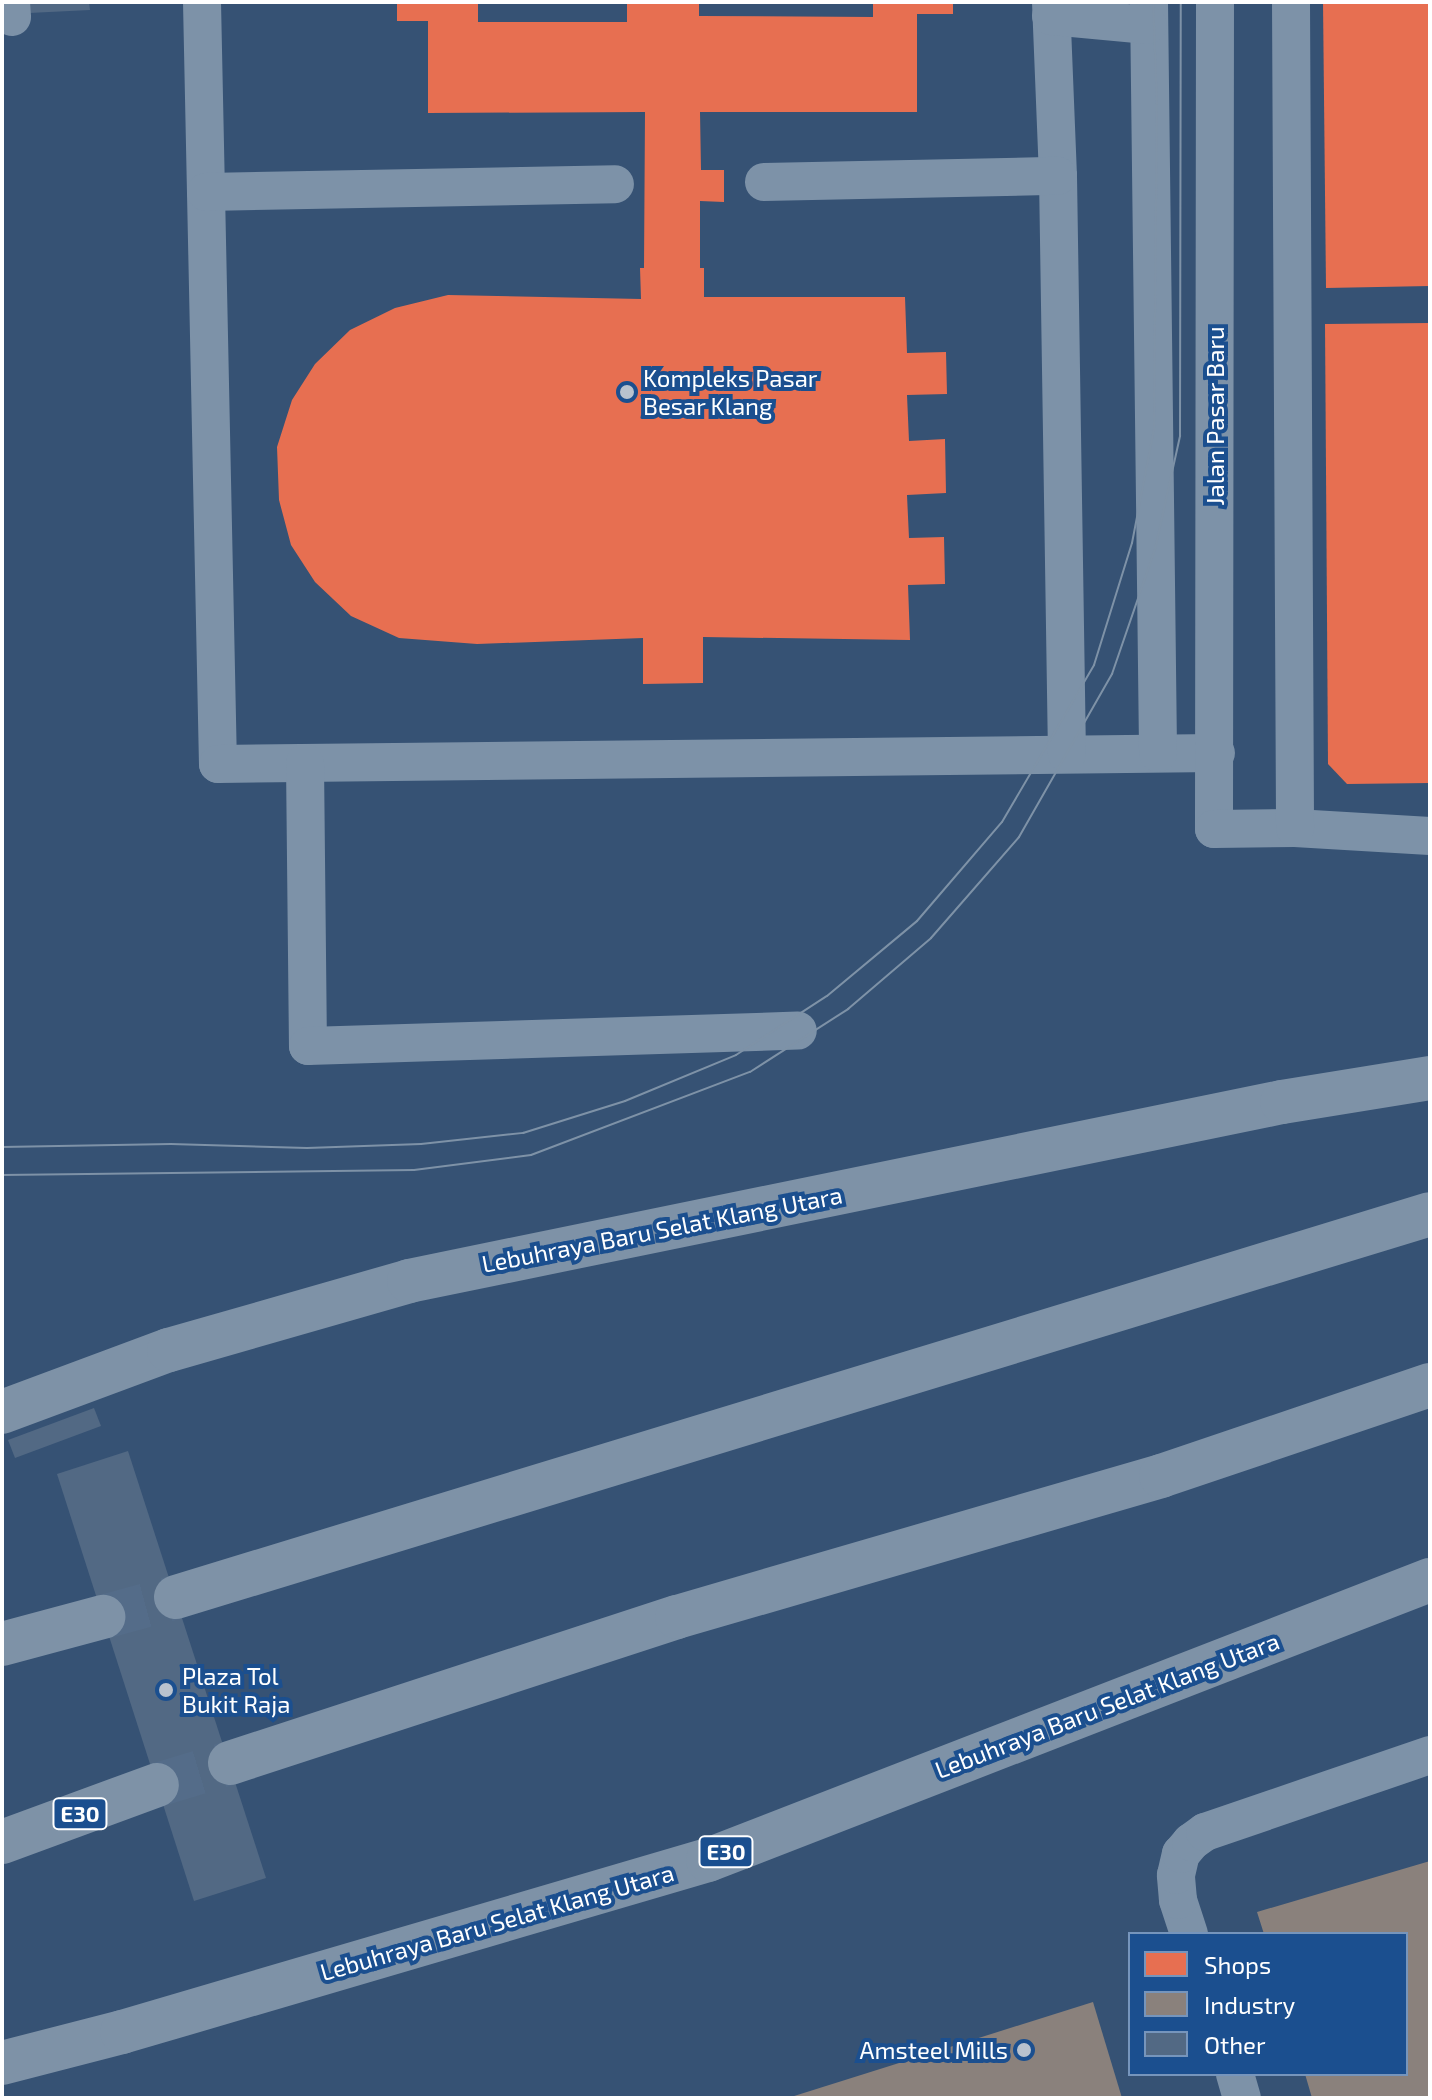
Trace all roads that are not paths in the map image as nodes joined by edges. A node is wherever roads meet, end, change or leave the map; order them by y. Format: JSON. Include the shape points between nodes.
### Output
{"nodes":[{"id":1,"x":202,"y":2,"type":"edge"},
{"id":2,"x":1215,"y":2,"type":"edge"},
{"id":3,"x":1291,"y":2,"type":"edge"},
{"id":4,"x":1051,"y":9,"type":"edge"},
{"id":5,"x":1148,"y":14,"type":"edge"},
{"id":6,"x":1058,"y":176,"type":"junction"},
{"id":7,"x":764,"y":182,"type":"dead end"},
{"id":8,"x":615,"y":184,"type":"dead end"},
{"id":9,"x":206,"y":192,"type":"junction"},
{"id":10,"x":1158,"y":753,"type":"junction"},
{"id":11,"x":1216,"y":753,"type":"junction"},
{"id":12,"x":1067,"y":754,"type":"junction"},
{"id":13,"x":305,"y":763,"type":"junction"},
{"id":14,"x":1295,"y":828,"type":"junction"},
{"id":15,"x":1430,"y":836,"type":"edge"},
{"id":16,"x":798,"y":1031,"type":"dead end"},
{"id":17,"x":1430,"y":1078,"type":"edge"},
{"id":18,"x":1430,"y":1214,"type":"edge"},
{"id":19,"x":1430,"y":1385,"type":"edge"},
{"id":20,"x":2,"y":1412,"type":"edge"},
{"id":21,"x":1430,"y":1580,"type":"edge"},
{"id":22,"x":176,"y":1597,"type":"tunnel mouth"},
{"id":23,"x":103,"y":1617,"type":"tunnel mouth"},
{"id":24,"x":2,"y":1644,"type":"edge"},
{"id":25,"x":1430,"y":1755,"type":"edge"},
{"id":26,"x":230,"y":1763,"type":"tunnel mouth"},
{"id":27,"x":157,"y":1785,"type":"tunnel mouth"},
{"id":28,"x":2,"y":1842,"type":"edge"},
{"id":29,"x":1188,"y":1932,"type":"edge"},
{"id":30,"x":2,"y":2063,"type":"edge"},
{"id":31,"x":1236,"y":2076,"type":"edge"},
{"id":32,"x":1242,"y":2098,"type":"edge"}],
"edges":[{"from":1,"to":9,"type":"street"},
{"from":2,"to":11,"type":"street","name":"Jalan Pasar Baru"},
{"from":3,"to":14,"type":"street"},
{"from":4,"to":5,"type":"street"},
{"from":4,"to":6,"type":"street"},
{"from":5,"to":10,"type":"street"},
{"from":6,"to":7,"type":"street"},
{"from":6,"to":12,"type":"street"},
{"from":8,"to":9,"type":"street"},
{"from":9,"to":13,"type":"street","via":[[218,764]]},
{"from":10,"to":11,"type":"street"},
{"from":10,"to":12,"type":"street"},
{"from":11,"to":14,"type":"street","name":"Jalan Pasar Baru","via":[[1214,829]]},
{"from":12,"to":13,"type":"street"},
{"from":13,"to":16,"type":"street","via":[[308,1046]]},
{"from":14,"to":15,"type":"street"},
{"from":17,"to":20,"type":"highway","name":"Lebuhraya Baru Selat Klang Utara","via":[[1282,1102],[409,1281],[169,1350]]},
{"from":18,"to":22,"type":"highway"},
{"from":19,"to":26,"type":"highway","via":[[1161,1476],[677,1617]]},
{"from":21,"to":30,"type":"highway","name":"Lebuhraya Baru Selat Klang Utara","number":"E30","via":[[708,1860]]},
{"from":23,"to":24,"type":"highway"},
{"from":25,"to":29,"type":"street","via":[[1205,1832],[1191,1842],[1181,1854],[1176,1875]]},
{"from":27,"to":28,"type":"highway","number":"E30"},
{"from":31,"to":32,"type":"street"}]}
